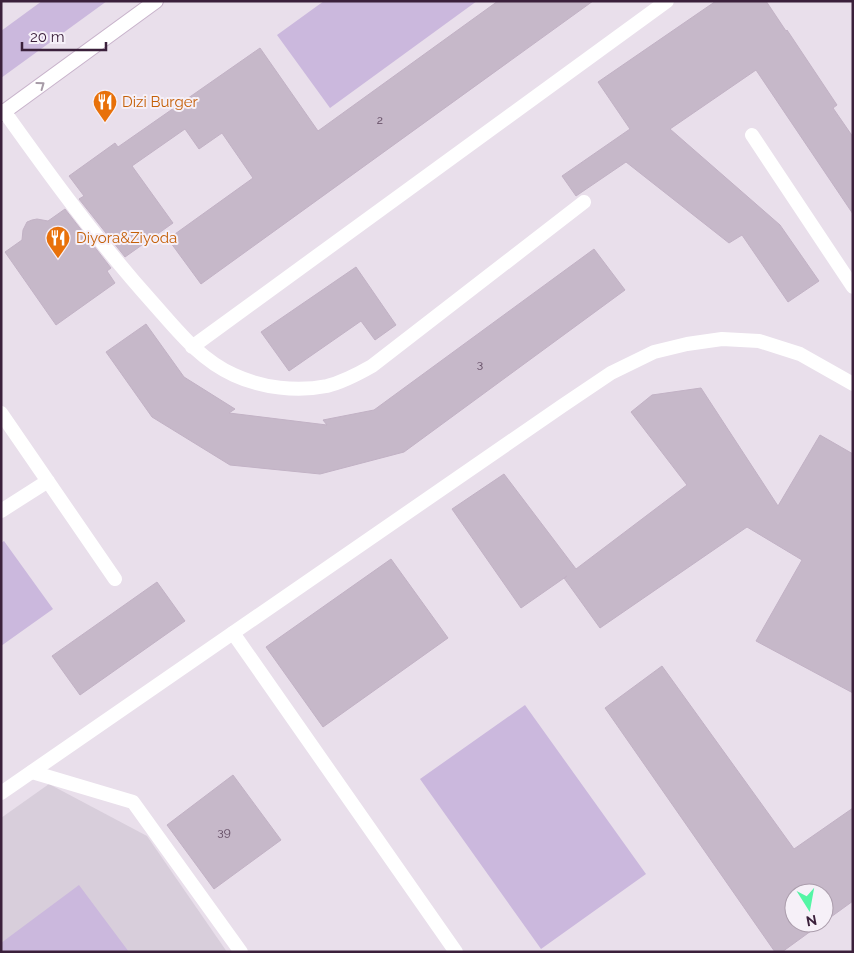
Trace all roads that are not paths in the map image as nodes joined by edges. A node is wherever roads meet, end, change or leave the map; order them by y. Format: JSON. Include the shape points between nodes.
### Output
{"nodes":[{"id":1,"x":156,"y":1,"type":"edge"},
{"id":2,"x":667,"y":1,"type":"edge"},
{"id":3,"x":3,"y":112,"type":"edge"},
{"id":4,"x":752,"y":135,"type":"dead end"},
{"id":5,"x":584,"y":202,"type":"dead end"},
{"id":6,"x":853,"y":287,"type":"edge"},
{"id":7,"x":192,"y":347,"type":"junction"},
{"id":8,"x":853,"y":384,"type":"edge"},
{"id":9,"x":1,"y":413,"type":"edge"},
{"id":10,"x":48,"y":481,"type":"junction"},
{"id":11,"x":1,"y":512,"type":"edge"},
{"id":12,"x":114,"y":579,"type":"dead end"},
{"id":13,"x":233,"y":633,"type":"junction"},
{"id":14,"x":32,"y":772,"type":"junction"},
{"id":15,"x":1,"y":793,"type":"edge"},
{"id":16,"x":241,"y":952,"type":"edge"},
{"id":17,"x":456,"y":952,"type":"edge"}],
"edges":[{"from":3,"to":1,"type":"street","one_way":true},
{"from":2,"to":7,"type":"street"},
{"from":3,"to":7,"type":"street","via":[[121,268]]},
{"from":4,"to":6,"type":"street"},
{"from":5,"to":7,"type":"street","via":[[372,366],[351,378],[304,389],[257,383],[212,363]]},
{"from":8,"to":13,"type":"street","via":[[800,354],[759,341],[722,340],[654,352],[611,373]]},
{"from":9,"to":10,"type":"street"},
{"from":10,"to":11,"type":"street"},
{"from":10,"to":12,"type":"street"},
{"from":13,"to":14,"type":"street"},
{"from":13,"to":17,"type":"street"},
{"from":14,"to":15,"type":"street"},
{"from":14,"to":16,"type":"street","via":[[133,802]]}]}
